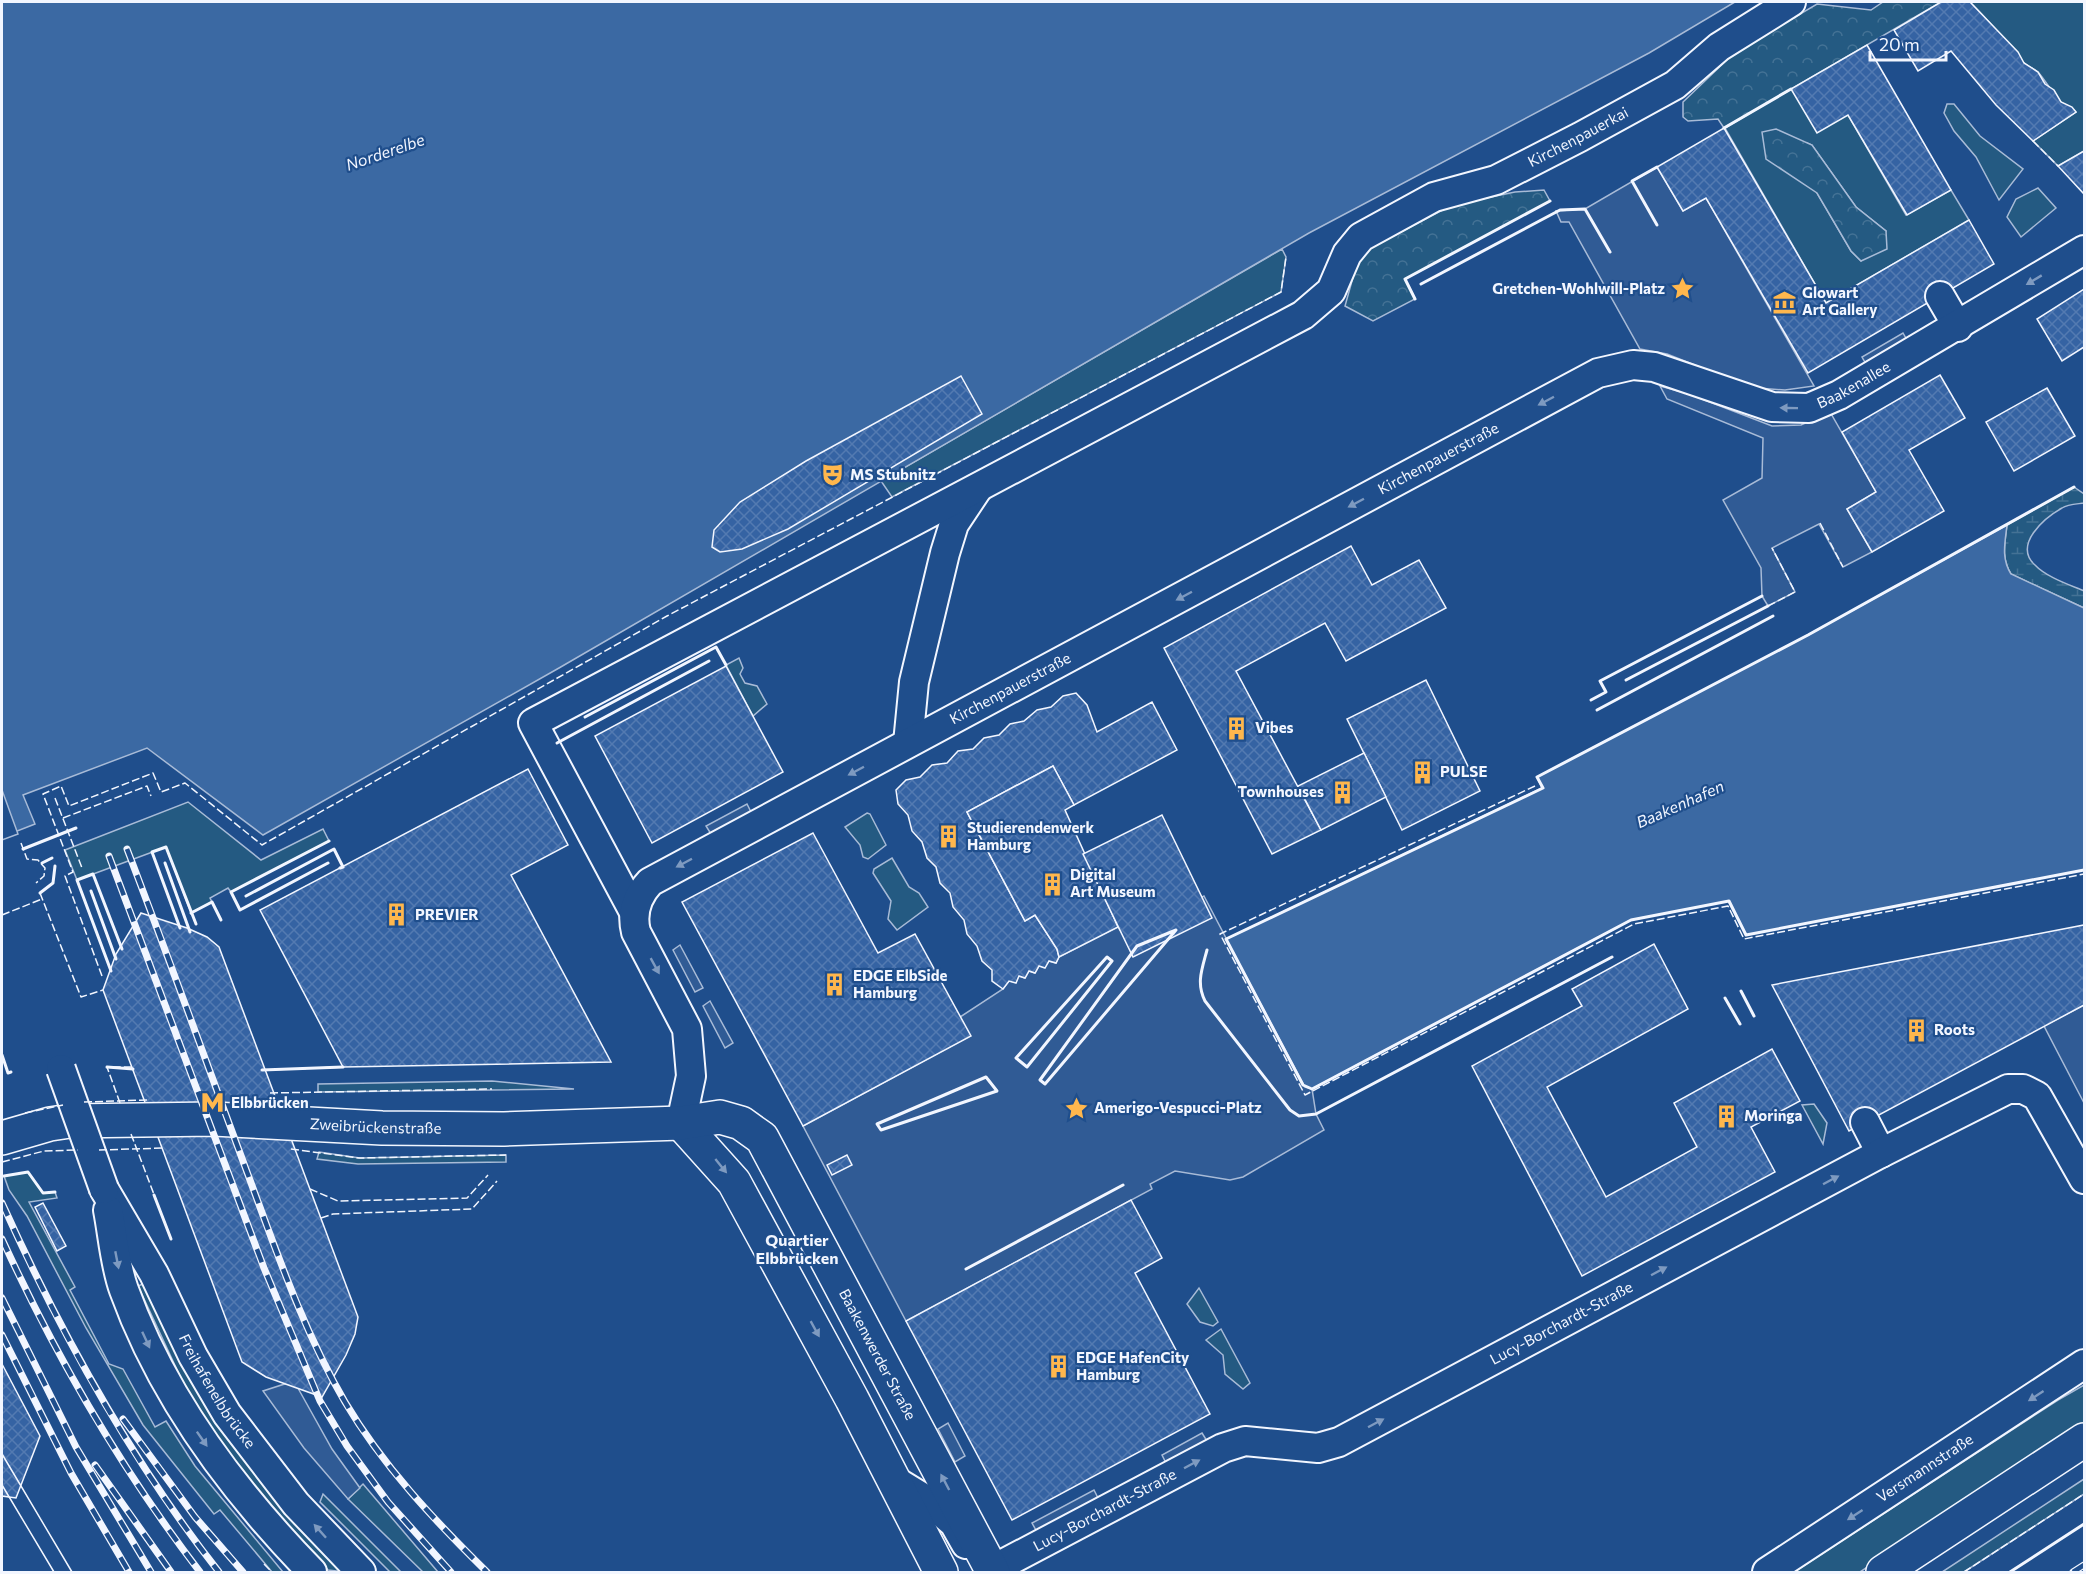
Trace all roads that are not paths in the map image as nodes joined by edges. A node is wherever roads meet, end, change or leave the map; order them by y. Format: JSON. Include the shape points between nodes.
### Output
{"nodes":[{"id":1,"x":1791,"y":2,"type":"edge"},
{"id":2,"x":2085,"y":250,"type":"edge"},
{"id":3,"x":1940,"y":296,"type":"dead end"},
{"id":4,"x":1958,"y":327,"type":"junction"},
{"id":5,"x":1598,"y":373,"type":"joint"},
{"id":6,"x":980,"y":485,"type":"junction"},
{"id":7,"x":908,"y":743,"type":"junction"},
{"id":8,"x":634,"y":912,"type":"junction"},
{"id":9,"x":61,"y":1069,"type":"dead end"},
{"id":10,"x":1865,"y":1122,"type":"dead end"},
{"id":11,"x":681,"y":1123,"type":"junction"},
{"id":12,"x":2,"y":1138,"type":"edge"},
{"id":13,"x":1881,"y":1153,"type":"junction"},
{"id":14,"x":2085,"y":1179,"type":"edge"},
{"id":15,"x":104,"y":1189,"type":"junction"},
{"id":16,"x":2084,"y":1366,"type":"edge"},
{"id":17,"x":2085,"y":1440,"type":"edge"},
{"id":18,"x":892,"y":1479,"type":"junction"},
{"id":19,"x":312,"y":1572,"type":"edge"},
{"id":20,"x":361,"y":1572,"type":"edge"},
{"id":21,"x":940,"y":1572,"type":"edge"},
{"id":22,"x":989,"y":1572,"type":"edge"},
{"id":23,"x":1767,"y":1572,"type":"edge"},
{"id":24,"x":1883,"y":1572,"type":"edge"}],
"edges":[{"from":1,"to":6,"type":"street","name":"Kirchenpauerkai","via":[[1719,47],[1675,85],[1496,180],[1434,197],[1371,231],[1352,245],[1331,291],[1303,315]]},
{"from":2,"to":4,"type":"street","name":"Baakenallee","one_way":true},
{"from":3,"to":4,"type":"street"},
{"from":4,"to":5,"type":"street","name":"Baakenallee","one_way":true,"via":[[1809,408],[1772,407],[1654,367],[1633,365]]},
{"from":5,"to":7,"type":"street","name":"Kirchenpauerstraße","one_way":true},
{"from":6,"to":7,"type":"street","via":[[954,524],[947,544],[915,682]]},
{"from":6,"to":8,"type":"street","via":[[533,723]]},
{"from":7,"to":8,"type":"street","name":"Kirchenpauerstraße","one_way":true,"via":[[650,882]]},
{"from":8,"to":11,"type":"street","one_way":true,"via":[[636,932],[687,1029],[691,1076]]},
{"from":9,"to":15,"type":"street","name":"Freihafenelbbrücke","bridge":true},
{"from":10,"to":13,"type":"street"},
{"from":11,"to":12,"type":"main road","name":"Zweibrückenstraße","via":[[493,1129],[214,1119],[70,1121]]},
{"from":11,"to":18,"type":"main road","one_way":true,"via":[[734,1182]]},
{"from":22,"to":11,"type":"main road","name":"Baakenwerder Straße","one_way":true,"via":[[762,1138],[741,1123],[720,1117]]},
{"from":13,"to":14,"type":"street","name":"Lucy-Borchardt-Straße","via":[[1991,1095],[2023,1089],[2037,1096]]},
{"from":22,"to":13,"type":"street","name":"Lucy-Borchardt-Straße","one_way":true,"via":[[1223,1448],[1245,1441],[1318,1448],[1339,1442]]},
{"from":15,"to":19,"type":"street","name":"Freihafenelbbrücke","one_way":true,"via":[[123,1289],[171,1390],[238,1490]]},
{"from":20,"to":15,"type":"street","name":"Freihafenelbbrücke","one_way":true,"via":[[296,1504],[227,1414]]},
{"from":16,"to":23,"type":"street","name":"Versmannstraße","one_way":true},
{"from":17,"to":24,"type":"main road"},
{"from":18,"to":21,"type":"main road"},
{"from":18,"to":22,"type":"street","via":[[954,1523],[980,1570]]}]}
